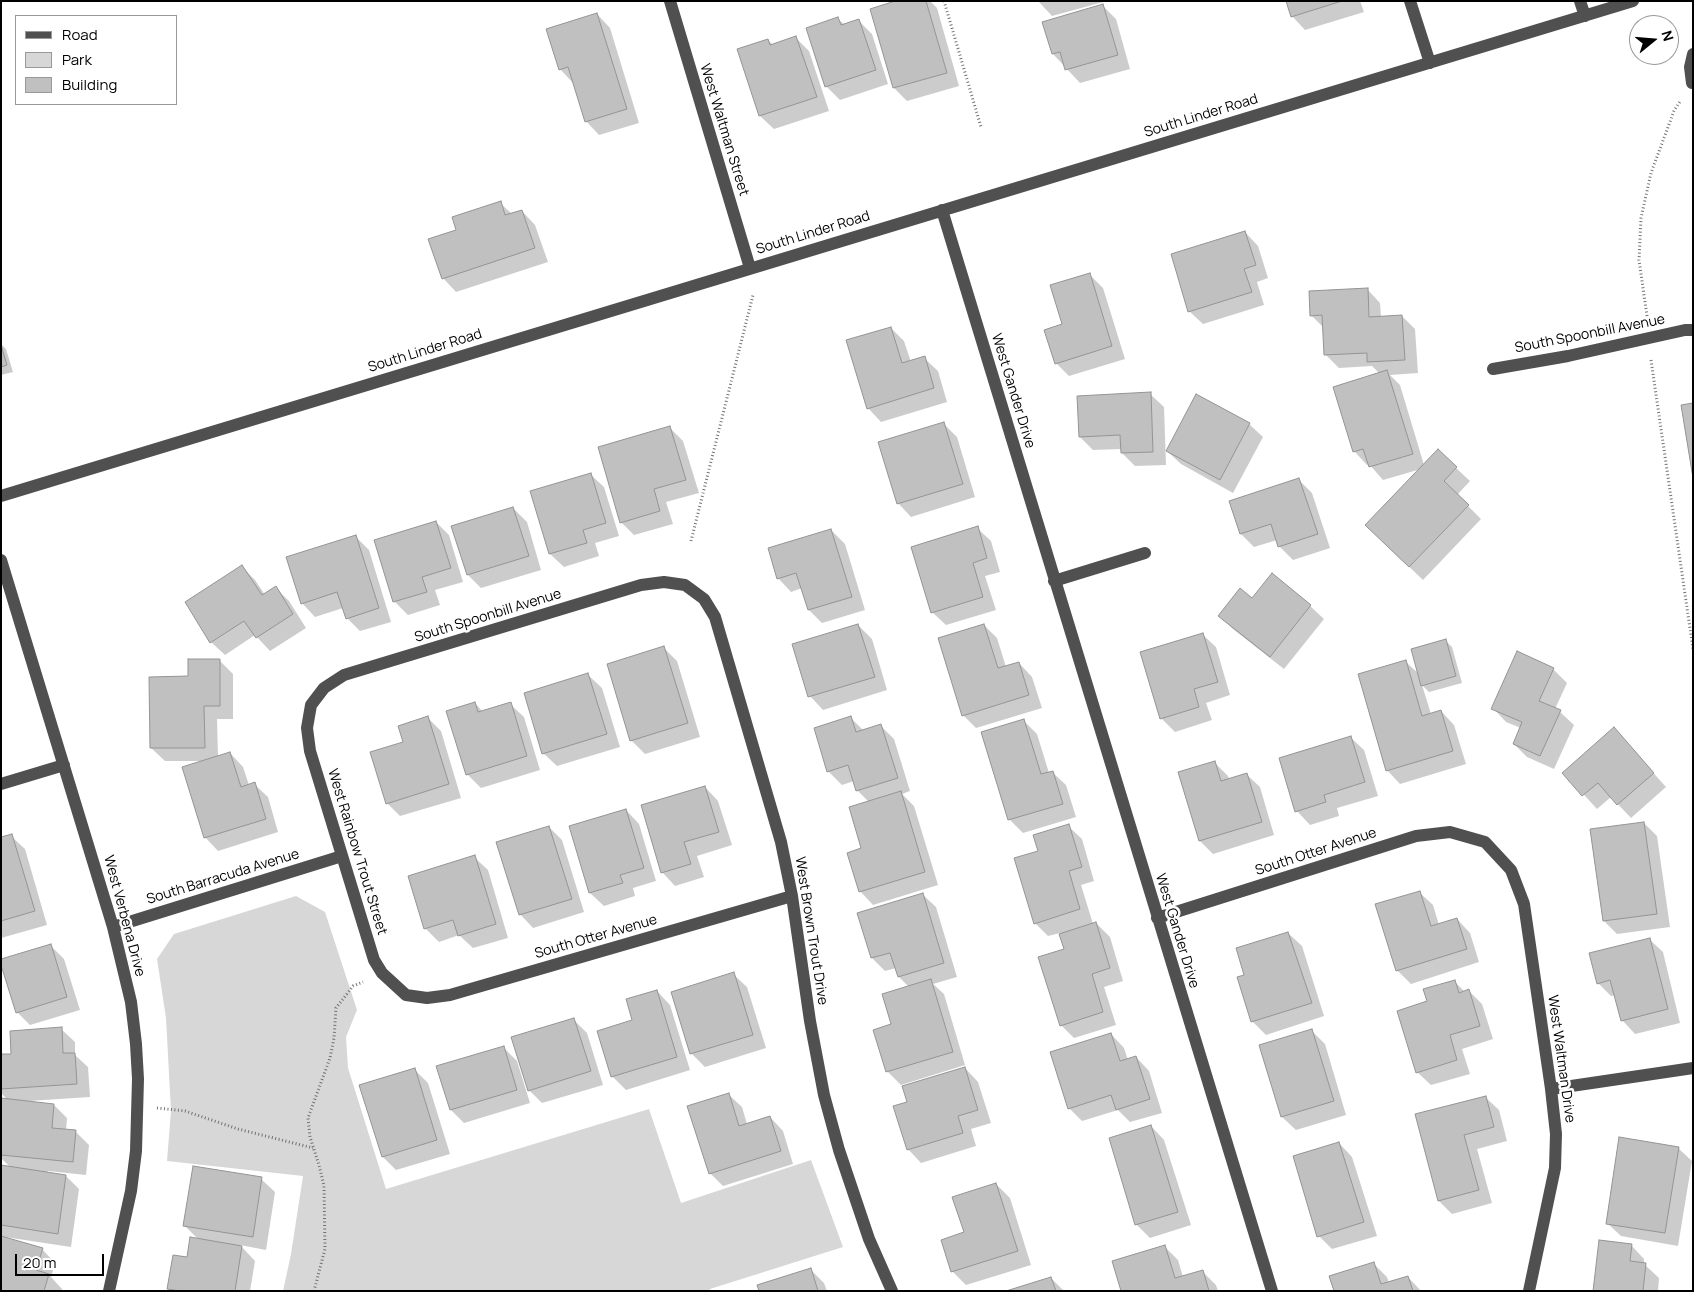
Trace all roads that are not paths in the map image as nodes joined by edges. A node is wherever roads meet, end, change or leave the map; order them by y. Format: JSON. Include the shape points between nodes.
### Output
{"nodes":[{"id":1,"x":1410,"y":1,"type":"edge"},
{"id":2,"x":1580,"y":1,"type":"edge"},
{"id":3,"x":1633,"y":1,"type":"edge"},
{"id":4,"x":674,"y":2,"type":"edge"},
{"id":5,"x":1585,"y":16,"type":"junction"},
{"id":6,"x":1693,"y":54,"type":"edge"},
{"id":7,"x":1430,"y":63,"type":"junction"},
{"id":8,"x":1692,"y":83,"type":"edge"},
{"id":9,"x":942,"y":210,"type":"junction"},
{"id":10,"x":750,"y":268,"type":"junction"},
{"id":11,"x":1693,"y":330,"type":"edge"},
{"id":12,"x":1493,"y":369,"type":"dead end"},
{"id":13,"x":1,"y":496,"type":"edge"},
{"id":14,"x":1144,"y":553,"type":"dead end"},
{"id":15,"x":1,"y":560,"type":"edge"},
{"id":16,"x":1054,"y":581,"type":"junction"},
{"id":17,"x":685,"y":585,"type":"joint"},
{"id":18,"x":311,"y":706,"type":"joint"},
{"id":19,"x":64,"y":765,"type":"junction"},
{"id":20,"x":1,"y":784,"type":"edge"},
{"id":21,"x":1486,"y":842,"type":"joint"},
{"id":22,"x":342,"y":856,"type":"junction"},
{"id":23,"x":792,"y":896,"type":"junction"},
{"id":24,"x":1157,"y":918,"type":"junction"},
{"id":25,"x":113,"y":926,"type":"junction"},
{"id":26,"x":406,"y":995,"type":"joint"},
{"id":27,"x":1693,"y":1068,"type":"edge"},
{"id":28,"x":1551,"y":1089,"type":"junction"},
{"id":29,"x":109,"y":1291,"type":"edge"},
{"id":30,"x":892,"y":1291,"type":"edge"},
{"id":31,"x":1272,"y":1291,"type":"edge"},
{"id":32,"x":1529,"y":1291,"type":"edge"}],
"edges":[{"from":1,"to":7,"type":"street"},
{"from":2,"to":5,"type":"street"},
{"from":3,"to":5,"type":"street","name":"South Linder Road"},
{"from":4,"to":10,"type":"street","name":"West Waltman Street"},
{"from":5,"to":7,"type":"street","name":"South Linder Road"},
{"from":6,"to":8,"type":"street","via":[[1690,67]]},
{"from":7,"to":9,"type":"street","name":"South Linder Road"},
{"from":9,"to":10,"type":"street","name":"South Linder Road"},
{"from":9,"to":16,"type":"street","name":"West Gander Drive"},
{"from":10,"to":13,"type":"street","name":"South Linder Road"},
{"from":11,"to":12,"type":"street","name":"South Spoonbill Avenue"},
{"from":14,"to":16,"type":"street"},
{"from":15,"to":19,"type":"street","name":"West Verbena Drive"},
{"from":16,"to":24,"type":"street","name":"West Gander Drive"},
{"from":17,"to":18,"type":"street","name":"South Spoonbill Avenue","via":[[664,582],[641,585],[344,675],[324,688]]},
{"from":17,"to":23,"type":"street","name":"West Brown Trout Drive","via":[[704,599],[714,617],[781,842]]},
{"from":18,"to":22,"type":"street","name":"West Rainbow Trout Street","via":[[307,728],[310,751]]},
{"from":19,"to":20,"type":"street"},
{"from":19,"to":25,"type":"street","name":"West Verbena Drive"},
{"from":21,"to":24,"type":"street","name":"South Otter Avenue","via":[[1450,832],[1416,836]]},
{"from":21,"to":28,"type":"street","name":"West Waltman Drive","via":[[1512,870],[1524,904]]},
{"from":22,"to":25,"type":"street","name":"South Barracuda Avenue"},
{"from":22,"to":26,"type":"street","name":"West Rainbow Trout Street","via":[[374,960],[382,973]]},
{"from":23,"to":26,"type":"street","name":"South Otter Avenue","via":[[450,995],[427,998]]},
{"from":23,"to":30,"type":"street","name":"West Brown Trout Drive","via":[[824,1096],[869,1239]]},
{"from":24,"to":31,"type":"street","name":"West Gander Drive"},
{"from":25,"to":29,"type":"street","name":"West Verbena Drive","via":[[131,1002],[138,1079],[131,1191]]},
{"from":27,"to":28,"type":"street"},
{"from":28,"to":32,"type":"street","name":"West Waltman Drive","via":[[1556,1134],[1555,1168]]}]}
